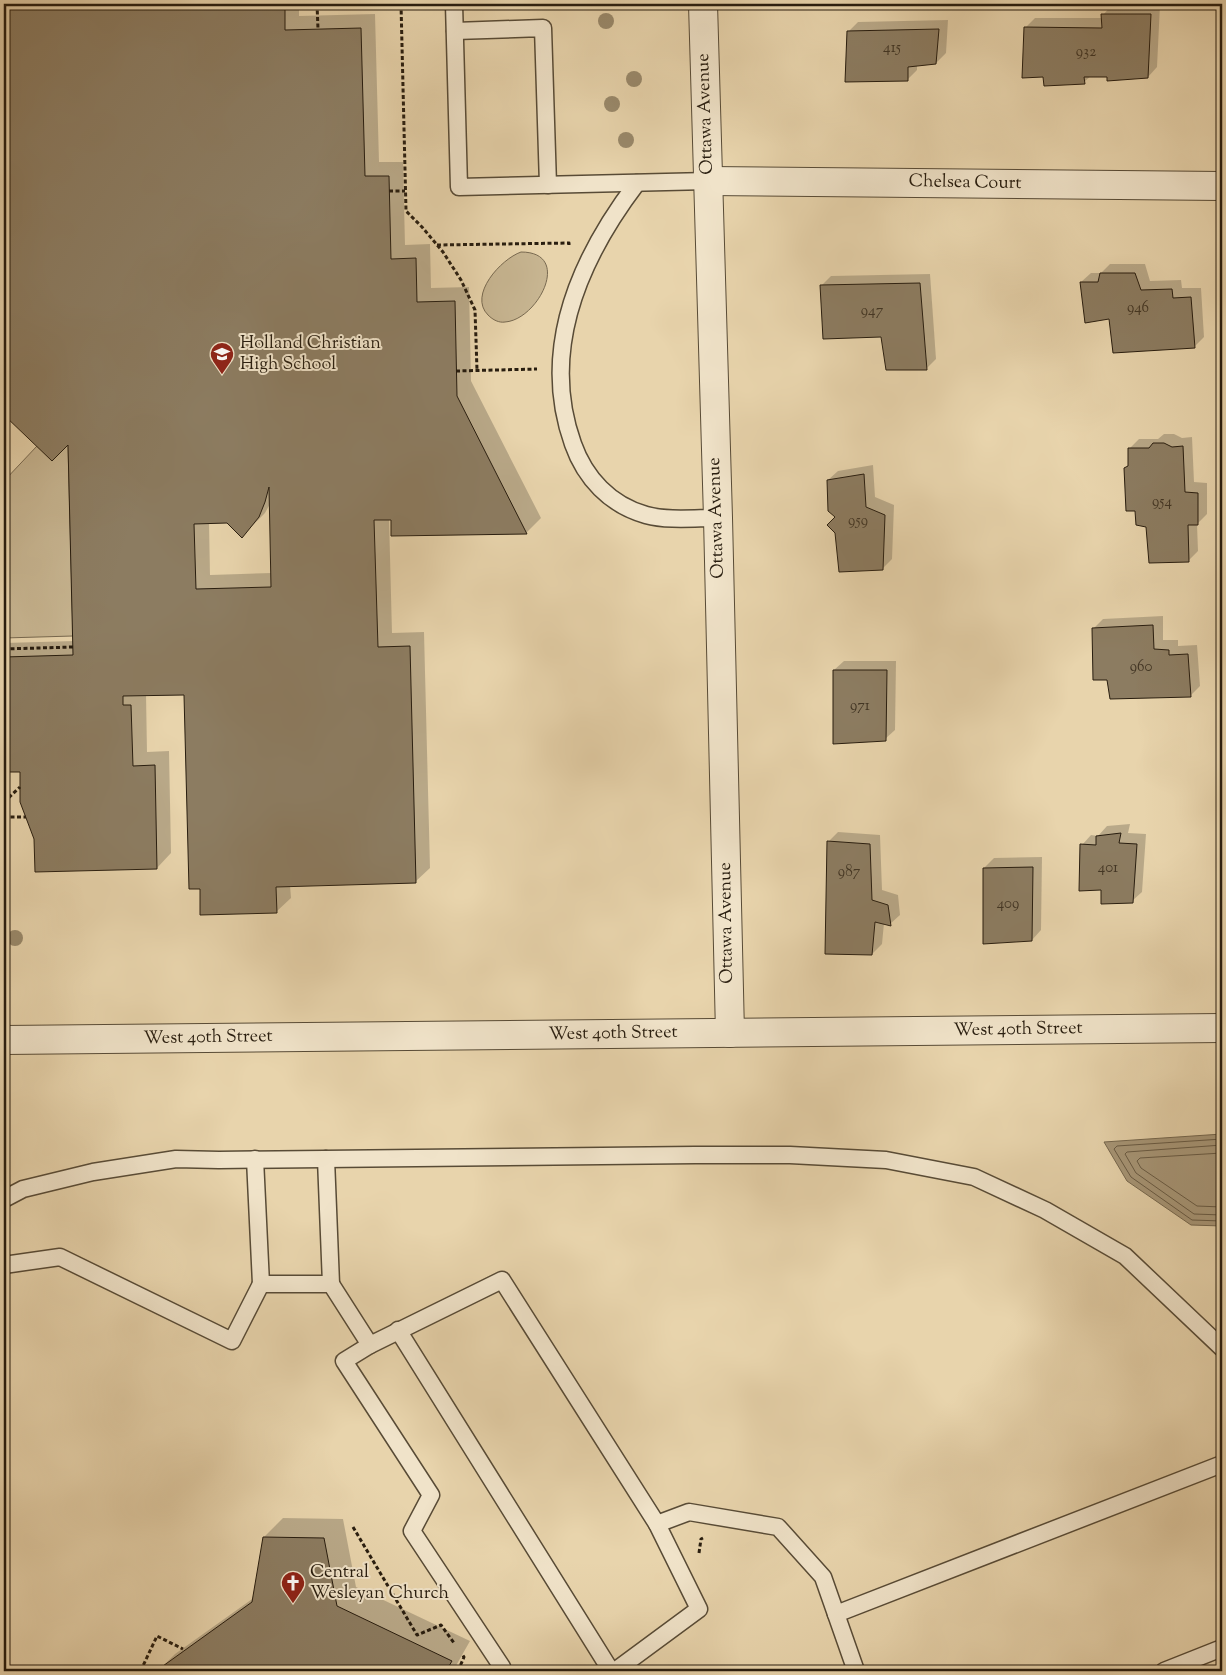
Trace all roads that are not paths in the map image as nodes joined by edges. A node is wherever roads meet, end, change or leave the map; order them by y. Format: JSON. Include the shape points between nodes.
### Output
{"nodes":[{"id":1,"x":454,"y":4,"type":"edge"},
{"id":2,"x":703,"y":4,"type":"edge"},
{"id":3,"x":454,"y":31,"type":"junction"},
{"id":4,"x":708,"y":181,"type":"junction"},
{"id":5,"x":637,"y":183,"type":"junction"},
{"id":6,"x":548,"y":185,"type":"junction"},
{"id":7,"x":1222,"y":186,"type":"edge"},
{"id":8,"x":718,"y":518,"type":"junction"},
{"id":9,"x":1222,"y":1028,"type":"edge"},
{"id":10,"x":730,"y":1033,"type":"junction"},
{"id":11,"x":4,"y":1040,"type":"edge"},
{"id":12,"x":255,"y":1159,"type":"junction"},
{"id":13,"x":326,"y":1159,"type":"junction"},
{"id":14,"x":4,"y":1199,"type":"edge"},
{"id":15,"x":4,"y":1265,"type":"edge"},
{"id":16,"x":261,"y":1284,"type":"junction"},
{"id":17,"x":331,"y":1284,"type":"junction"},
{"id":18,"x":398,"y":1330,"type":"junction"},
{"id":19,"x":370,"y":1345,"type":"junction"},
{"id":20,"x":1222,"y":1348,"type":"edge"},
{"id":21,"x":1222,"y":1464,"type":"edge"},
{"id":22,"x":657,"y":1524,"type":"junction"},
{"id":23,"x":836,"y":1614,"type":"junction"},
{"id":24,"x":1222,"y":1648,"type":"edge"},
{"id":25,"x":500,"y":1671,"type":"edge"},
{"id":26,"x":611,"y":1671,"type":"edge"},
{"id":27,"x":615,"y":1671,"type":"edge"},
{"id":28,"x":856,"y":1671,"type":"edge"},
{"id":29,"x":1164,"y":1671,"type":"edge"}],
"edges":[{"from":1,"to":3,"type":"lane"},
{"from":2,"to":4,"type":"street","name":"Ottawa Avenue"},
{"from":3,"to":6,"type":"lane","via":[[459,187]]},
{"from":3,"to":6,"type":"lane","via":[[543,28]]},
{"from":4,"to":5,"type":"lane"},
{"from":4,"to":7,"type":"street","name":"Chelsea Court"},
{"from":4,"to":8,"type":"street","name":"Ottawa Avenue"},
{"from":5,"to":6,"type":"lane"},
{"from":5,"to":8,"type":"lane","via":[[597,242],[570,308],[560,360],[562,407],[567,429],[583,467],[595,484],[624,506],[647,516]]},
{"from":8,"to":10,"type":"street","name":"Ottawa Avenue"},
{"from":9,"to":10,"type":"street","name":"West 40th Street"},
{"from":10,"to":11,"type":"street","name":"West 40th Street"},
{"from":12,"to":13,"type":"lane"},
{"from":12,"to":14,"type":"lane","via":[[176,1159],[93,1172],[22,1189]]},
{"from":12,"to":16,"type":"lane"},
{"from":13,"to":17,"type":"lane"},
{"from":13,"to":20,"type":"lane","via":[[790,1155],[886,1160],[974,1177],[1044,1210],[1125,1256]]},
{"from":15,"to":16,"type":"lane","via":[[60,1257],[232,1341]]},
{"from":16,"to":17,"type":"lane"},
{"from":17,"to":19,"type":"lane"},
{"from":18,"to":19,"type":"lane"},
{"from":18,"to":22,"type":"lane","via":[[502,1280]]},
{"from":18,"to":26,"type":"lane"},
{"from":19,"to":25,"type":"lane","via":[[344,1361],[431,1495],[412,1531],[502,1667]]},
{"from":21,"to":23,"type":"lane"},
{"from":22,"to":23,"type":"lane","via":[[688,1512],[778,1527],[822,1577]]},
{"from":22,"to":27,"type":"lane","via":[[699,1609]]},
{"from":23,"to":28,"type":"lane"},
{"from":24,"to":29,"type":"lane"}]}
